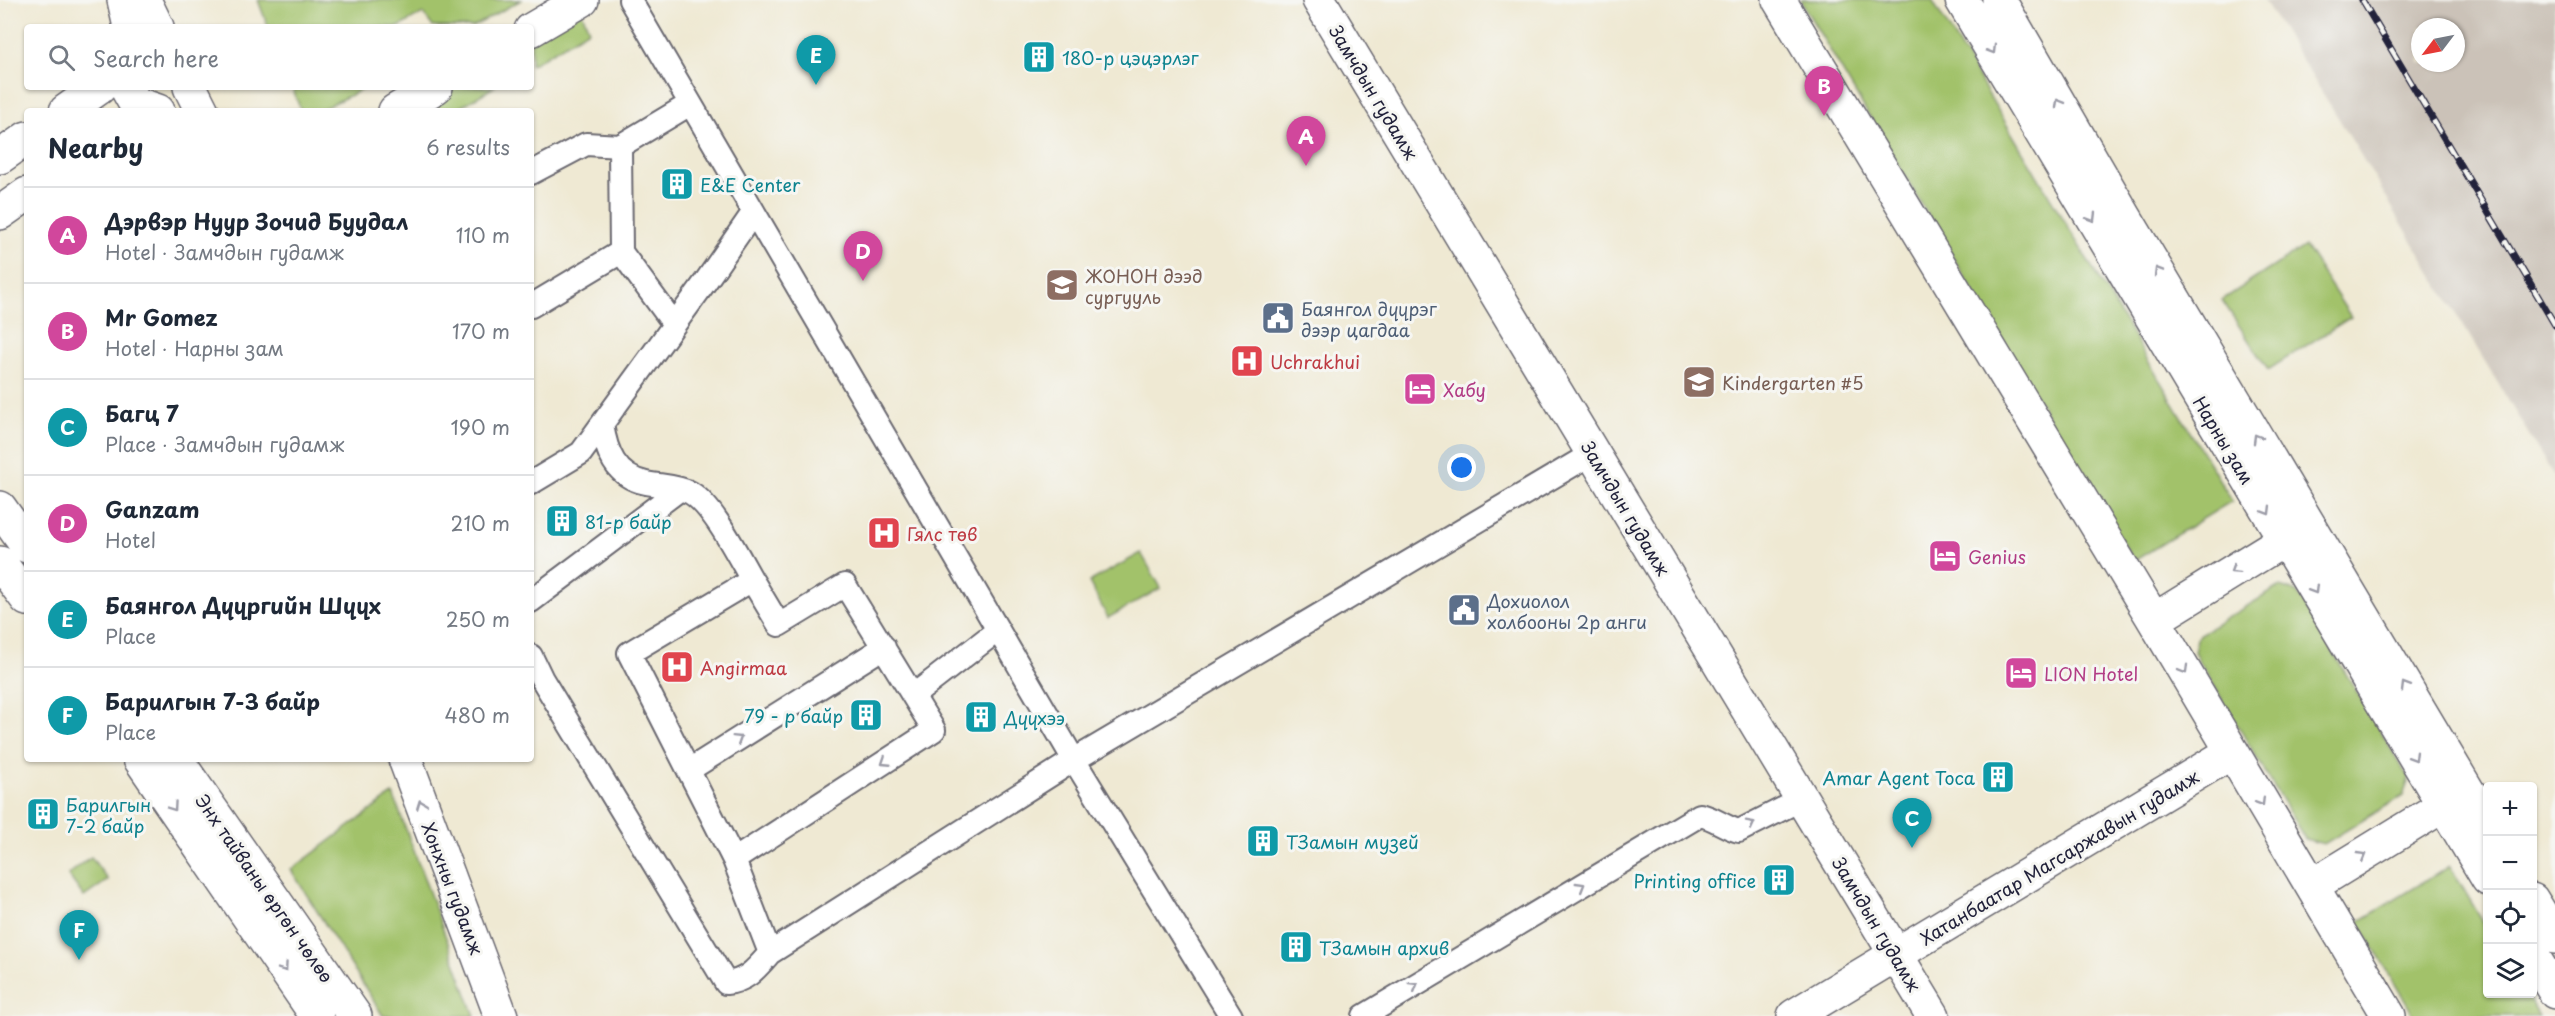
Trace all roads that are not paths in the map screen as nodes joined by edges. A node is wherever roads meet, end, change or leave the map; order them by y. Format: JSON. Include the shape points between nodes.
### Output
{"nodes":[{"id":1,"x":124,"y":0,"type":"edge"},
{"id":2,"x":144,"y":0,"type":"edge"},
{"id":3,"x":582,"y":0,"type":"edge"},
{"id":4,"x":630,"y":0,"type":"edge"},
{"id":5,"x":1319,"y":0,"type":"edge"},
{"id":6,"x":1779,"y":0,"type":"edge"},
{"id":7,"x":1962,"y":0,"type":"edge"},
{"id":8,"x":1999,"y":0,"type":"edge"},
{"id":9,"x":129,"y":24,"type":"edge"},
{"id":10,"x":156,"y":24,"type":"edge"},
{"id":11,"x":534,"y":28,"type":"edge"},
{"id":12,"x":96,"y":90,"type":"edge"},
{"id":13,"x":192,"y":90,"type":"edge"},
{"id":14,"x":430,"y":90,"type":"edge"},
{"id":15,"x":690,"y":104,"type":"junction"},
{"id":16,"x":70,"y":108,"type":"edge"},
{"id":17,"x":200,"y":108,"type":"edge"},
{"id":18,"x":400,"y":108,"type":"edge"},
{"id":19,"x":24,"y":140,"type":"edge"},
{"id":20,"x":620,"y":146,"type":"junction"},
{"id":21,"x":0,"y":157,"type":"edge"},
{"id":22,"x":534,"y":171,"type":"edge"},
{"id":23,"x":24,"y":196,"type":"edge"},
{"id":24,"x":0,"y":213,"type":"edge"},
{"id":25,"x":753,"y":213,"type":"junction"},
{"id":26,"x":621,"y":252,"type":"junction"},
{"id":27,"x":534,"y":304,"type":"edge"},
{"id":28,"x":674,"y":324,"type":"junction"},
{"id":29,"x":602,"y":424,"type":"junction"},
{"id":30,"x":1593,"y":453,"type":"junction"},
{"id":31,"x":534,"y":481,"type":"edge"},
{"id":32,"x":678,"y":490,"type":"junction"},
{"id":33,"x":0,"y":508,"type":"edge"},
{"id":34,"x":2296,"y":532,"type":"junction"},
{"id":35,"x":24,"y":542,"type":"edge"},
{"id":36,"x":0,"y":563,"type":"edge"},
{"id":37,"x":752,"y":580,"type":"junction"},
{"id":38,"x":24,"y":595,"type":"edge"},
{"id":39,"x":534,"y":599,"type":"edge"},
{"id":40,"x":2154,"y":620,"type":"junction"},
{"id":41,"x":998,"y":630,"type":"junction"},
{"id":42,"x":884,"y":647,"type":"junction"},
{"id":43,"x":534,"y":662,"type":"edge"},
{"id":44,"x":914,"y":695,"type":"junction"},
{"id":45,"x":2232,"y":752,"type":"junction"},
{"id":46,"x":1074,"y":760,"type":"junction"},
{"id":47,"x":142,"y":762,"type":"edge"},
{"id":48,"x":178,"y":762,"type":"edge"},
{"id":49,"x":406,"y":762,"type":"edge"},
{"id":50,"x":689,"y":770,"type":"junction"},
{"id":51,"x":2455,"y":798,"type":"junction"},
{"id":52,"x":1802,"y":799,"type":"junction"},
{"id":53,"x":2483,"y":822,"type":"edge"},
{"id":54,"x":734,"y":860,"type":"junction"},
{"id":55,"x":2483,"y":869,"type":"edge"},
{"id":56,"x":2312,"y":886,"type":"junction"},
{"id":57,"x":2537,"y":908,"type":"edge"},
{"id":58,"x":2555,"y":938,"type":"edge"},
{"id":59,"x":770,"y":953,"type":"junction"},
{"id":60,"x":1897,"y":955,"type":"junction"},
{"id":61,"x":2537,"y":963,"type":"edge"},
{"id":62,"x":2555,"y":992,"type":"edge"},
{"id":63,"x":317,"y":1016,"type":"edge"},
{"id":64,"x":355,"y":1016,"type":"edge"},
{"id":65,"x":501,"y":1016,"type":"edge"},
{"id":66,"x":1231,"y":1016,"type":"edge"},
{"id":67,"x":1364,"y":1016,"type":"edge"},
{"id":68,"x":1794,"y":1016,"type":"edge"},
{"id":69,"x":1933,"y":1016,"type":"edge"},
{"id":70,"x":2389,"y":1016,"type":"edge"}],
"edges":[{"from":1,"to":9,"type":"main road"},
{"from":2,"to":10,"type":"main road"},
{"from":3,"to":11,"type":"main road"},
{"from":4,"to":15,"type":"street"},
{"from":5,"to":30,"type":"main road","name":"Замчдын гудамж"},
{"from":6,"to":40,"type":"main road"},
{"from":7,"to":34,"type":"main road","name":"Нарны зам","one_way":true},
{"from":34,"to":8,"type":"main road","name":"Нарны зам","one_way":true},
{"from":12,"to":16,"type":"main road"},
{"from":13,"to":17,"type":"main road"},
{"from":14,"to":18,"type":"main road"},
{"from":15,"to":20,"type":"street"},
{"from":15,"to":25,"type":"street"},
{"from":19,"to":21,"type":"main road"},
{"from":20,"to":22,"type":"street","via":[[586,144]]},
{"from":20,"to":26,"type":"street"},
{"from":23,"to":24,"type":"main road"},
{"from":25,"to":28,"type":"street"},
{"from":25,"to":41,"type":"street"},
{"from":26,"to":27,"type":"street"},
{"from":26,"to":28,"type":"street"},
{"from":28,"to":29,"type":"street"},
{"from":29,"to":31,"type":"street","via":[[581,453]]},
{"from":29,"to":32,"type":"street","via":[[606,448],[628,476]]},
{"from":30,"to":46,"type":"street"},
{"from":30,"to":52,"type":"main road","name":"Замчдын гудамж"},
{"from":32,"to":37,"type":"street","via":[[690,493],[709,512]]},
{"from":32,"to":39,"type":"street"},
{"from":33,"to":35,"type":"main road"},
{"from":34,"to":40,"type":"main road","one_way":true},
{"from":34,"to":51,"type":"main road","name":"Нарны зам"},
{"from":36,"to":38,"type":"main road"},
{"from":37,"to":42,"type":"street","via":[[779,625],[845,585]]},
{"from":37,"to":50,"type":"street","via":[[628,653]]},
{"from":40,"to":45,"type":"main road","one_way":true},
{"from":41,"to":44,"type":"street"},
{"from":41,"to":46,"type":"street"},
{"from":42,"to":44,"type":"street"},
{"from":50,"to":42,"type":"street","one_way":true},
{"from":43,"to":59,"type":"street","via":[[726,983],[750,976]]},
{"from":44,"to":54,"type":"street","one_way":true,"via":[[934,730]]},
{"from":45,"to":56,"type":"main road","one_way":true},
{"from":45,"to":60,"type":"main road","name":"Хатанбаатар Магсаржавын гудамж"},
{"from":46,"to":59,"type":"street"},
{"from":46,"to":66,"type":"street"},
{"from":47,"to":63,"type":"main road","name":"Энх тайваны өргөн чөлөө","one_way":true},
{"from":48,"to":64,"type":"main road","name":"Энх тайваны өргөн чөлөө"},
{"from":65,"to":49,"type":"main road","name":"Хонхны гудамж","one_way":true},
{"from":50,"to":54,"type":"street"},
{"from":51,"to":53,"type":"main road","name":"Нарны зам"},
{"from":51,"to":55,"type":"main road","name":"Нарны зам"},
{"from":56,"to":51,"type":"main road","one_way":true},
{"from":52,"to":60,"type":"main road","name":"Замчдын гудамж"},
{"from":67,"to":52,"type":"street","one_way":true,"via":[[1700,815],[1739,831]]},
{"from":54,"to":59,"type":"street"},
{"from":56,"to":70,"type":"main road"},
{"from":57,"to":58,"type":"main road"},
{"from":60,"to":68,"type":"main road","name":"Хатанбаатар Магсаржавын гудамж"},
{"from":60,"to":69,"type":"main road","name":"Замчдын гудамж"},
{"from":61,"to":62,"type":"main road"}]}
